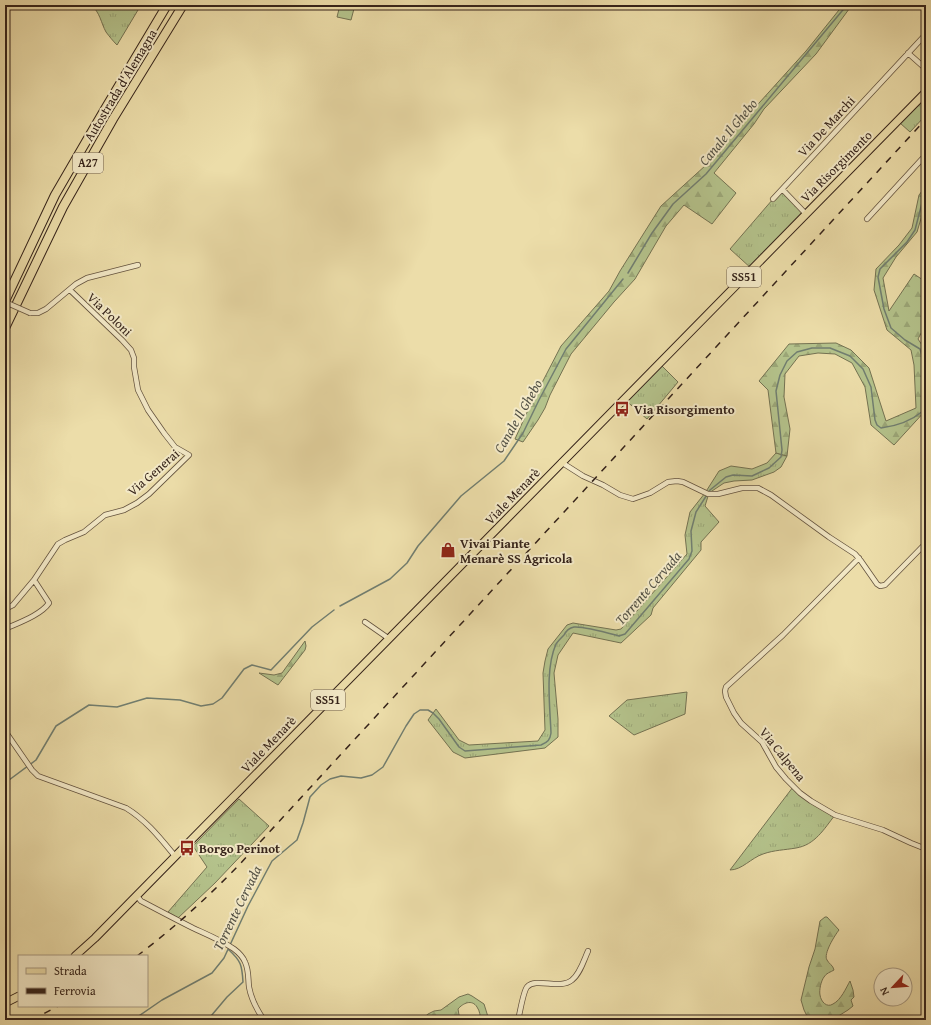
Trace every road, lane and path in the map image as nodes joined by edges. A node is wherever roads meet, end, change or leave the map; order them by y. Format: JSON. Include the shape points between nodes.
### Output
{"nodes":[{"id":1,"x":167,"y":5,"type":"edge"},
{"id":2,"x":183,"y":5,"type":"edge"},
{"id":3,"x":926,"y":34,"type":"edge"},
{"id":4,"x":908,"y":53,"type":"junction"},
{"id":5,"x":926,"y":68,"type":"edge"},
{"id":6,"x":926,"y":92,"type":"edge"},
{"id":7,"x":926,"y":157,"type":"edge"},
{"id":8,"x":783,"y":190,"type":"junction"},
{"id":9,"x":773,"y":199,"type":"dead end"},
{"id":10,"x":806,"y":214,"type":"junction"},
{"id":11,"x":867,"y":219,"type":"dead end"},
{"id":12,"x":138,"y":265,"type":"dead end"},
{"id":13,"x":70,"y":290,"type":"junction"},
{"id":14,"x":5,"y":301,"type":"edge"},
{"id":15,"x":5,"y":328,"type":"edge"},
{"id":16,"x":189,"y":455,"type":"joint"},
{"id":17,"x":562,"y":462,"type":"junction"},
{"id":18,"x":926,"y":543,"type":"edge"},
{"id":19,"x":859,"y":558,"type":"junction"},
{"id":20,"x":34,"y":580,"type":"junction"},
{"id":21,"x":5,"y":608,"type":"edge"},
{"id":22,"x":365,"y":622,"type":"dead end"},
{"id":23,"x":5,"y":629,"type":"edge"},
{"id":24,"x":388,"y":638,"type":"junction"},
{"id":25,"x":5,"y":731,"type":"edge"},
{"id":26,"x":926,"y":848,"type":"edge"},
{"id":27,"x":174,"y":856,"type":"junction"},
{"id":28,"x":136,"y":896,"type":"junction"},
{"id":29,"x":588,"y":951,"type":"dead end"},
{"id":30,"x":76,"y":955,"type":"edge"},
{"id":31,"x":18,"y":996,"type":"edge"},
{"id":32,"x":5,"y":1003,"type":"edge"},
{"id":33,"x":264,"y":1020,"type":"edge"},
{"id":34,"x":518,"y":1020,"type":"edge"}],
"edges":[{"from":1,"to":14,"type":"highway","name":"Autostrada d'Alemagna","number":"A27","via":[[55,195]]},
{"from":2,"to":15,"type":"highway","name":"Autostrada d'Alemagna","number":"A27","via":[[63,207]]},
{"from":3,"to":4,"type":"street","name":"Via De Marchi"},
{"from":4,"to":5,"type":"street"},
{"from":4,"to":8,"type":"street","name":"Via De Marchi"},
{"from":6,"to":10,"type":"main road","name":"Via Risorgimento","number":"SS51"},
{"from":7,"to":11,"type":"street"},
{"from":8,"to":9,"type":"street","name":"Via De Marchi"},
{"from":8,"to":10,"type":"street"},
{"from":10,"to":17,"type":"main road","name":"Via Risorgimento","number":"SS51"},
{"from":12,"to":13,"type":"street","name":"Via Poloni","via":[[87,278]]},
{"from":13,"to":14,"type":"street","name":"Via Poloni","bridge":true,"via":[[41,312],[34,314]]},
{"from":13,"to":16,"type":"street","name":"Via Poloni","via":[[131,350],[138,390],[148,410],[175,447]]},
{"from":16,"to":20,"type":"street","name":"Via Generai","via":[[137,503],[105,515],[84,532],[58,544]]},
{"from":17,"to":19,"type":"street","via":[[583,476],[620,495],[632,498],[668,482],[677,481],[707,493],[718,494],[742,488],[758,488],[783,502]]},
{"from":17,"to":24,"type":"main road","name":"Viale Menarè","number":"SS51"},
{"from":18,"to":19,"type":"street","via":[[883,586],[877,584]]},
{"from":19,"to":26,"type":"street","name":"Via Calpena","via":[[783,635],[726,687],[726,697],[742,723],[762,742],[776,768],[805,797],[835,815]]},
{"from":20,"to":21,"type":"street","name":"Via Generai","via":[[13,605]]},
{"from":20,"to":23,"type":"street","via":[[49,603],[47,607]]},
{"from":22,"to":24,"type":"street"},
{"from":24,"to":27,"type":"main road","name":"Viale Menarè","number":"SS51"},
{"from":25,"to":27,"type":"street","via":[[38,776],[126,808],[150,827]]},
{"from":27,"to":28,"type":"main road","name":"Viale Menarè","number":"SS51"},
{"from":28,"to":30,"type":"main road","name":"Viale Menarè","number":"SS51"},
{"from":28,"to":33,"type":"street","via":[[180,922],[229,946],[239,954],[247,968],[252,998]]},
{"from":29,"to":34,"type":"street","via":[[575,977],[568,983],[528,986]]},
{"from":31,"to":32,"type":"main road"}]}
